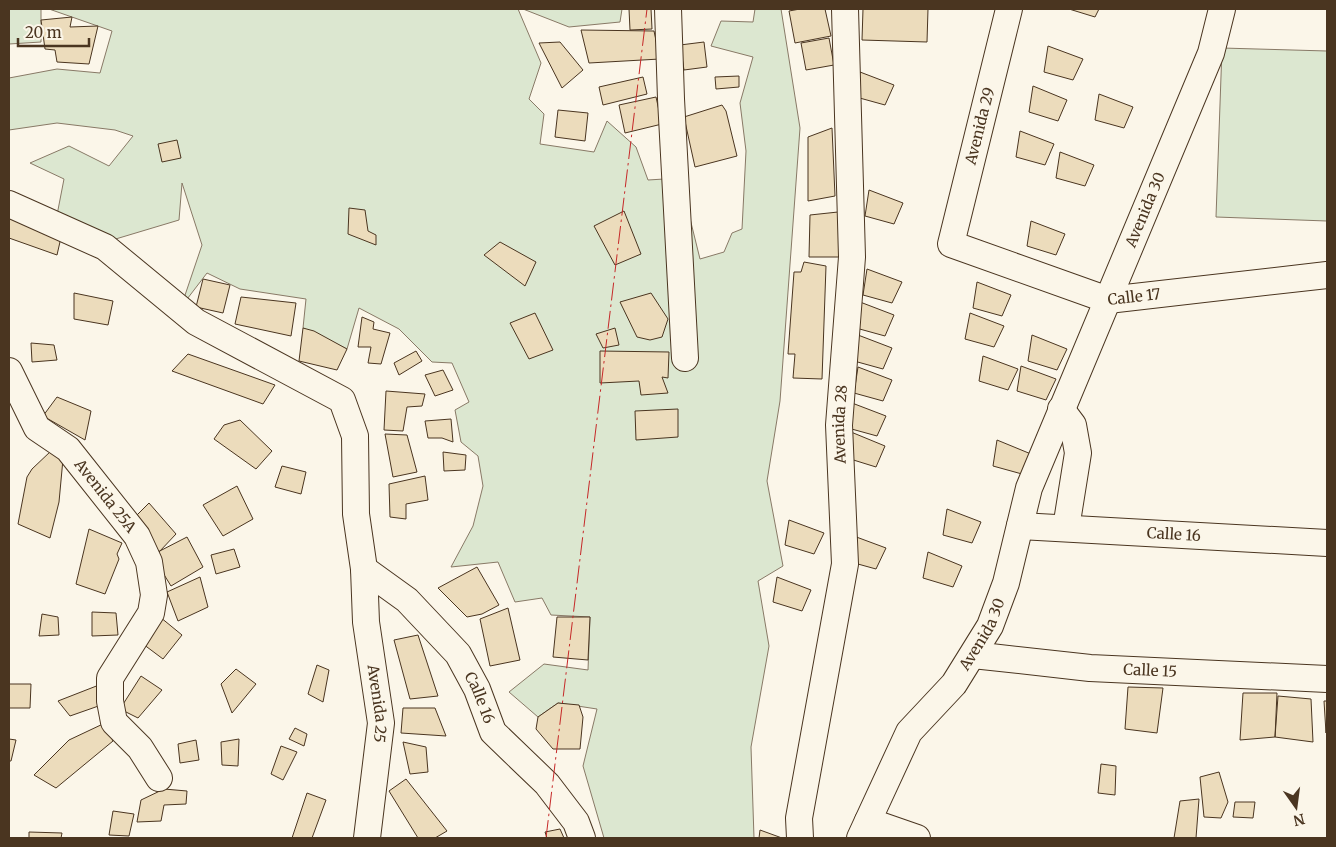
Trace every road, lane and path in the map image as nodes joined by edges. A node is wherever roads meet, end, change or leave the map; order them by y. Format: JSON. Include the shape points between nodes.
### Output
{"nodes":[{"id":1,"x":668,"y":9,"type":"edge"},
{"id":2,"x":845,"y":9,"type":"edge"},
{"id":3,"x":1009,"y":9,"type":"edge"},
{"id":4,"x":1222,"y":9,"type":"edge"},
{"id":5,"x":9,"y":204,"type":"edge"},
{"id":6,"x":951,"y":244,"type":"joint"},
{"id":7,"x":1327,"y":275,"type":"edge"},
{"id":8,"x":1108,"y":300,"type":"junction"},
{"id":9,"x":685,"y":358,"type":"dead end"},
{"id":10,"x":9,"y":370,"type":"edge"},
{"id":11,"x":1061,"y":409,"type":"junction"},
{"id":12,"x":1020,"y":526,"type":"junction"},
{"id":13,"x":1066,"y":528,"type":"junction"},
{"id":14,"x":1327,"y":543,"type":"edge"},
{"id":15,"x":364,"y":569,"type":"junction"},
{"id":16,"x":973,"y":655,"type":"junction"},
{"id":17,"x":1327,"y":680,"type":"edge"},
{"id":18,"x":159,"y":778,"type":"dead end"},
{"id":19,"x":864,"y":830,"type":"edge"},
{"id":20,"x":367,"y":838,"type":"edge"},
{"id":21,"x":582,"y":838,"type":"edge"},
{"id":22,"x":800,"y":838,"type":"edge"},
{"id":23,"x":917,"y":838,"type":"edge"}],
"edges":[{"from":1,"to":9,"type":"street"},
{"from":2,"to":22,"type":"street","name":"Avenida 28","via":[[852,257],[839,425],[845,564],[799,818]]},
{"from":3,"to":6,"type":"street","name":"Avenida 29"},
{"from":4,"to":8,"type":"street","name":"Avenida 30","via":[[1211,53]]},
{"from":5,"to":15,"type":"street","name":"Avenida 25","via":[[105,247],[196,322],[342,400],[355,436],[356,514]]},
{"from":6,"to":8,"type":"street","name":"Calle 17"},
{"from":7,"to":8,"type":"street","name":"Calle 17"},
{"from":8,"to":11,"type":"street","name":"Avenida 30"},
{"from":10,"to":18,"type":"street","name":"Avenida 25A","via":[[36,428],[68,449],[137,536],[149,562],[154,595],[151,613],[110,678],[110,701],[114,722],[140,748]]},
{"from":11,"to":12,"type":"street","name":"Avenida 30","via":[[1030,488]]},
{"from":11,"to":13,"type":"street","via":[[1073,425],[1078,453]]},
{"from":12,"to":13,"type":"street","name":"Calle 16"},
{"from":12,"to":16,"type":"street","name":"Avenida 30","via":[[1006,583],[990,626]]},
{"from":13,"to":14,"type":"street","name":"Calle 16"},
{"from":15,"to":20,"type":"street","name":"Avenida 25","via":[[366,622],[381,723]]},
{"from":15,"to":21,"type":"street","name":"Calle 16","via":[[407,600],[458,654],[477,689],[493,732],[547,784],[576,822]]},
{"from":16,"to":17,"type":"street","name":"Calle 15","via":[[1090,668]]},
{"from":16,"to":19,"type":"street","name":"Avenida 30","via":[[954,684],[909,732]]},
{"from":19,"to":23,"type":"street"}]}
